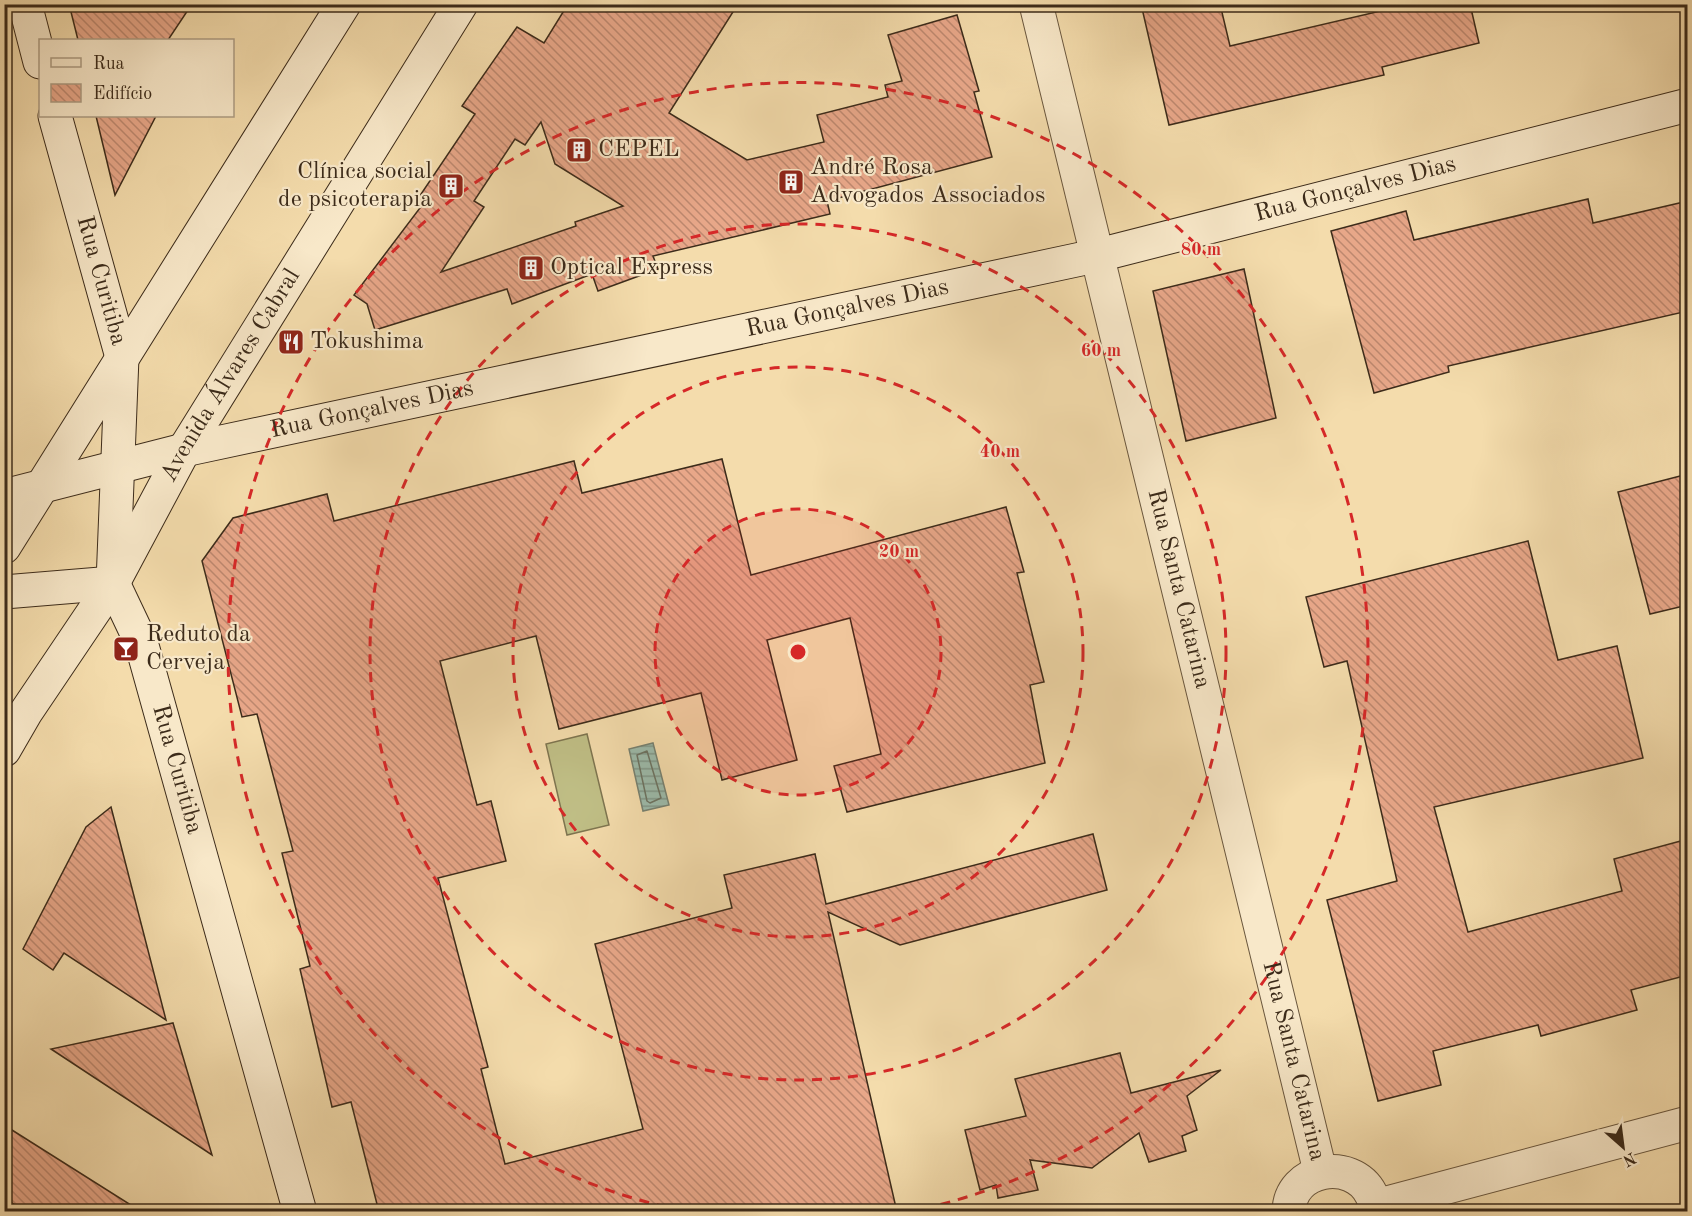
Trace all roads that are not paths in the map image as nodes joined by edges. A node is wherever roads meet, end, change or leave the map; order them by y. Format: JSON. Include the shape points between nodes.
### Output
{"nodes":[{"id":1,"x":25,"y":4,"type":"edge"},
{"id":2,"x":344,"y":4,"type":"edge"},
{"id":3,"x":461,"y":4,"type":"edge"},
{"id":4,"x":1036,"y":4,"type":"edge"},
{"id":5,"x":39,"y":58,"type":"edge"},
{"id":6,"x":1688,"y":105,"type":"edge"},
{"id":7,"x":55,"y":117,"type":"edge"},
{"id":8,"x":1095,"y":256,"type":"junction"},
{"id":9,"x":122,"y":357,"type":"junction"},
{"id":10,"x":184,"y":450,"type":"junction"},
{"id":11,"x":119,"y":465,"type":"junction"},
{"id":12,"x":42,"y":488,"type":"junction"},
{"id":13,"x":4,"y":496,"type":"edge"},
{"id":14,"x":4,"y":547,"type":"edge"},
{"id":15,"x":113,"y":583,"type":"junction"},
{"id":16,"x":4,"y":592,"type":"edge"},
{"id":17,"x":4,"y":750,"type":"edge"},
{"id":18,"x":1688,"y":1123,"type":"edge"},
{"id":19,"x":1320,"y":1171,"type":"junction"},
{"id":20,"x":1376,"y":1209,"type":"edge"},
{"id":21,"x":300,"y":1212,"type":"edge"},
{"id":22,"x":1289,"y":1212,"type":"edge"}],
"edges":[{"from":1,"to":5,"type":"street"},
{"from":2,"to":9,"type":"street"},
{"from":3,"to":10,"type":"street","name":"Avenida Álvares Cabral"},
{"from":4,"to":8,"type":"street","name":"Rua Santa Catarina"},
{"from":6,"to":8,"type":"street","name":"Rua Gonçalves Dias"},
{"from":7,"to":9,"type":"street","name":"Rua Curitiba"},
{"from":8,"to":10,"type":"street","name":"Rua Gonçalves Dias"},
{"from":8,"to":19,"type":"street","name":"Rua Santa Catarina"},
{"from":9,"to":11,"type":"street","name":"Rua Curitiba"},
{"from":9,"to":12,"type":"street"},
{"from":10,"to":11,"type":"street","name":"Rua Gonçalves Dias"},
{"from":10,"to":15,"type":"street","name":"Avenida Álvares Cabral"},
{"from":11,"to":12,"type":"street","name":"Rua Gonçalves Dias"},
{"from":11,"to":15,"type":"street","name":"Rua Curitiba"},
{"from":12,"to":13,"type":"street","name":"Rua Gonçalves Dias"},
{"from":12,"to":14,"type":"street"},
{"from":15,"to":16,"type":"street"},
{"from":15,"to":17,"type":"street","name":"Avenida Álvares Cabral"},
{"from":15,"to":21,"type":"street","name":"Rua Curitiba","via":[[141,642]]},
{"from":18,"to":20,"type":"street"},
{"from":19,"to":20,"type":"street","via":[[1344,1171],[1359,1179],[1366,1184]]},
{"from":19,"to":22,"type":"street","via":[[1299,1185]]}]}
